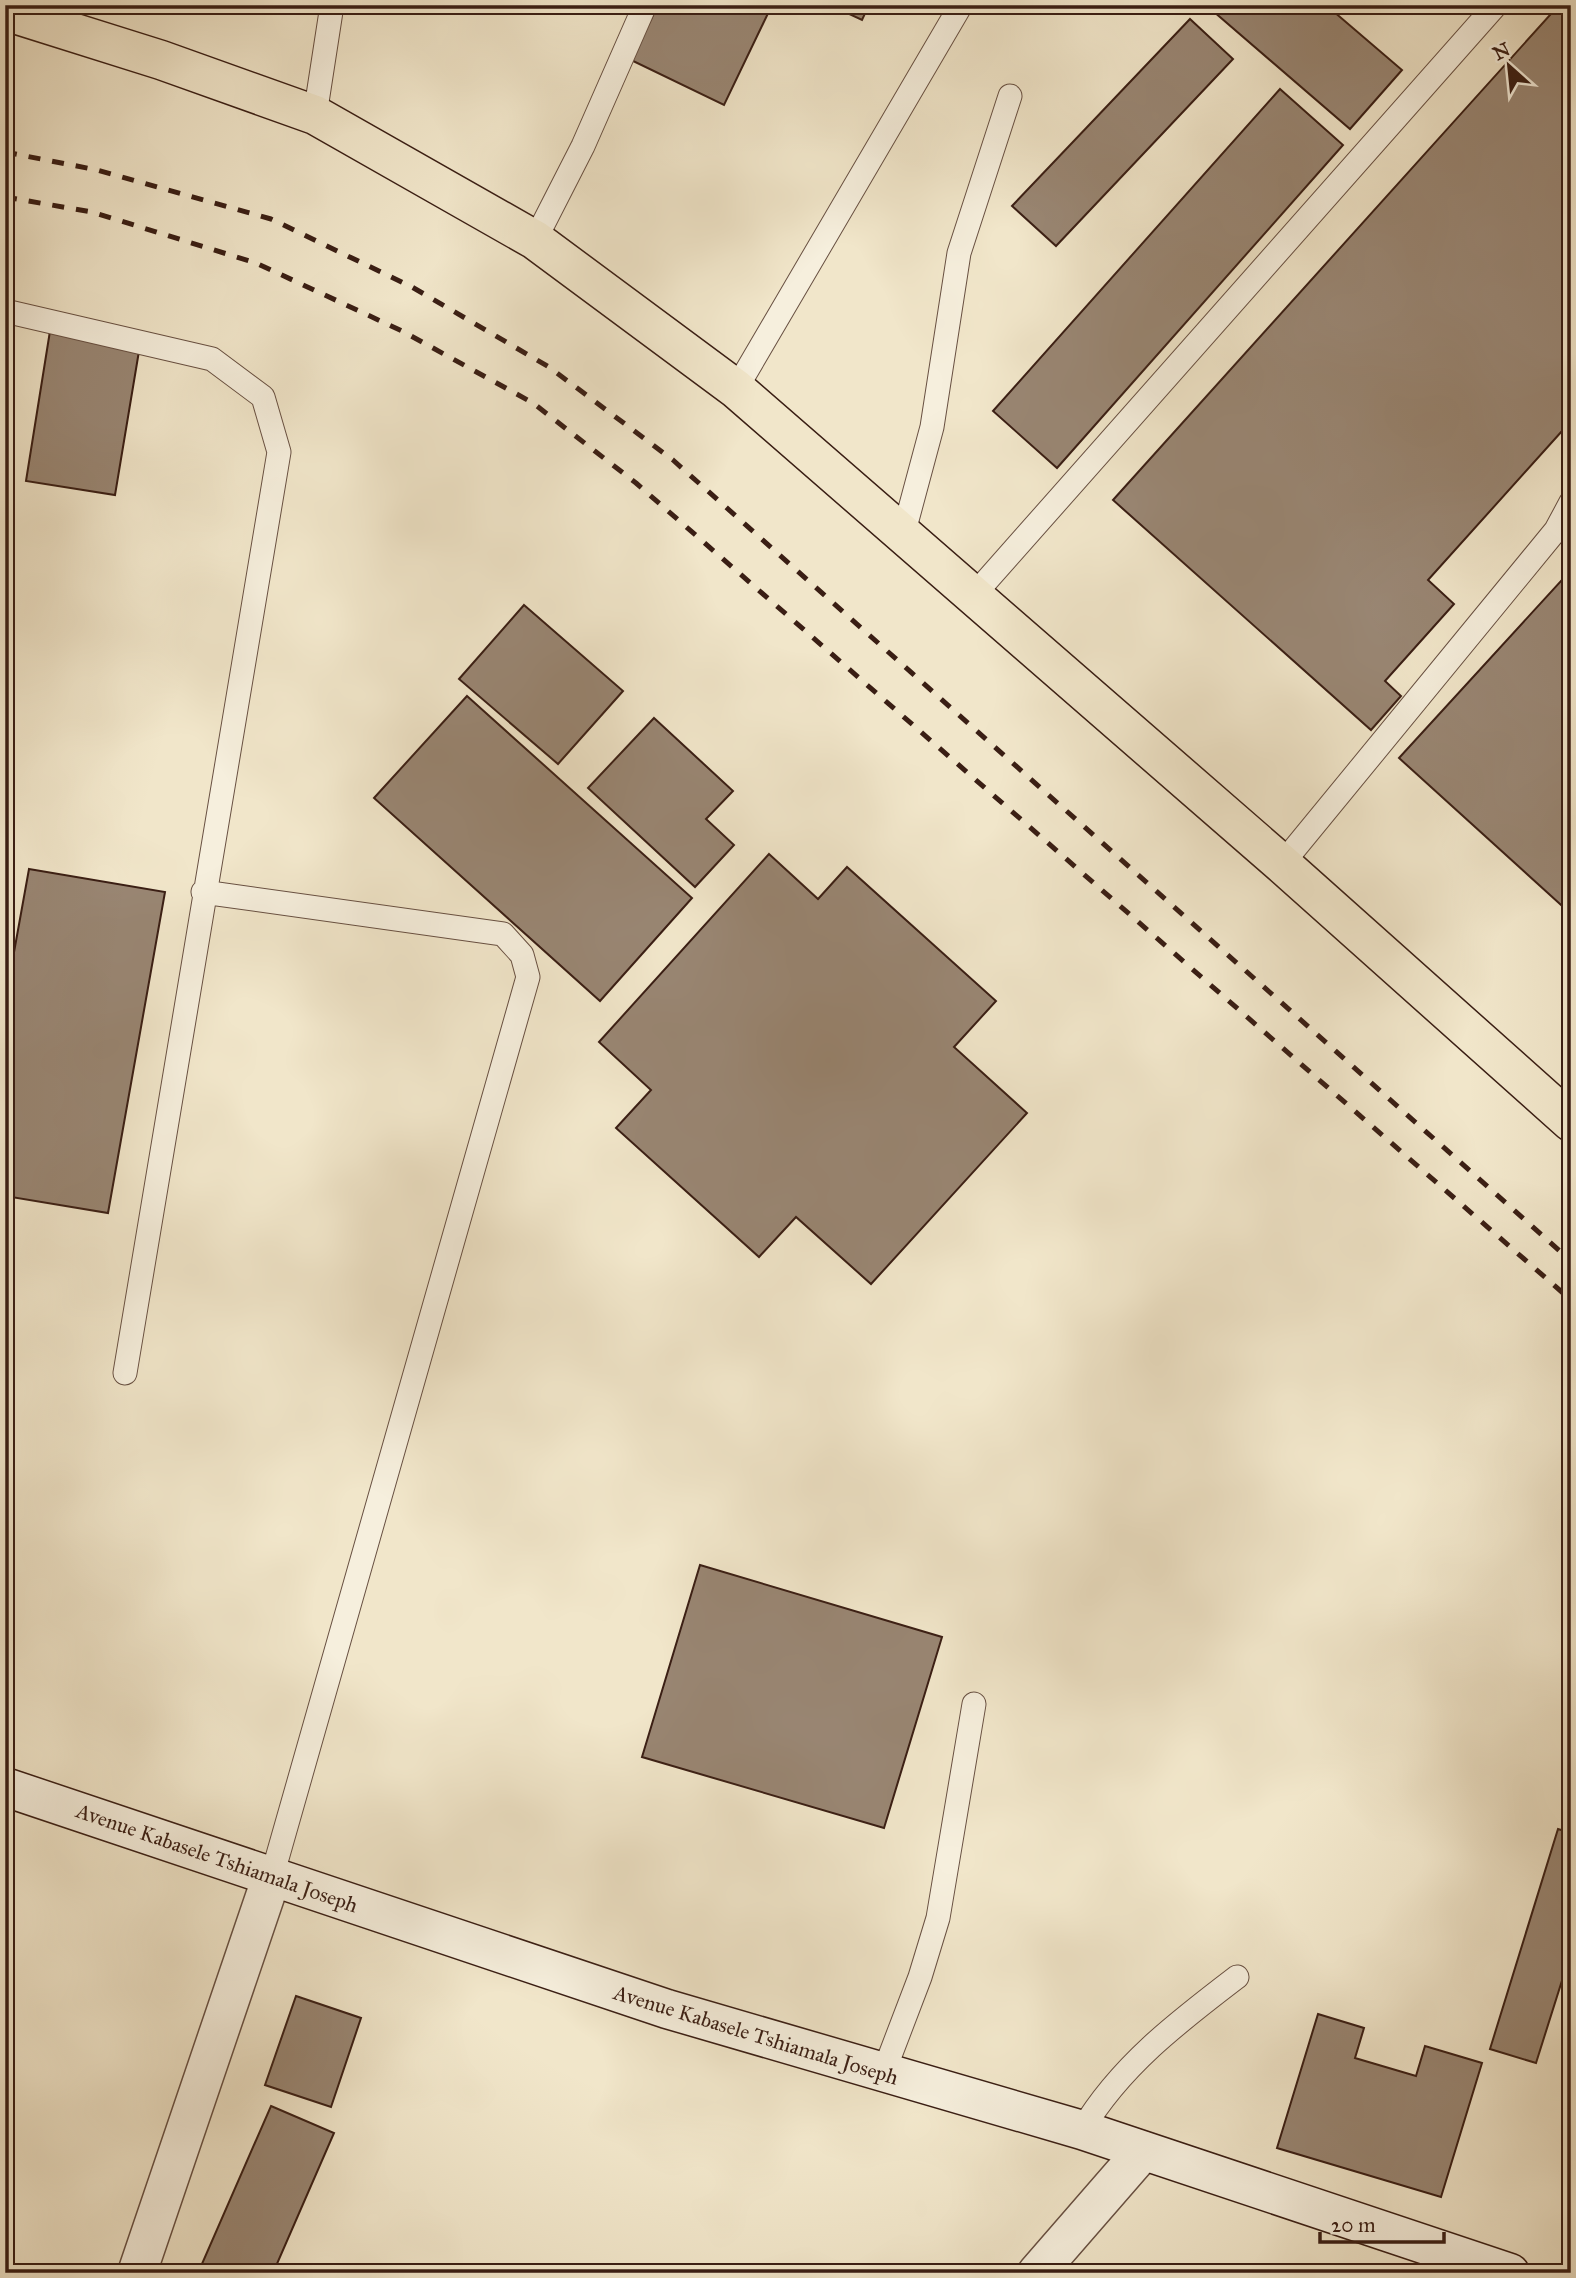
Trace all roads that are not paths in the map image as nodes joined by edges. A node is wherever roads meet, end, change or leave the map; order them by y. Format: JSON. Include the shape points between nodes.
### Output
{"nodes":[{"id":1,"x":332,"y":5,"type":"edge"},
{"id":2,"x":645,"y":5,"type":"edge"},
{"id":3,"x":961,"y":5,"type":"edge"},
{"id":4,"x":1496,"y":5,"type":"edge"},
{"id":5,"x":5,"y":11,"type":"edge"},
{"id":6,"x":1010,"y":96,"type":"dead end"},
{"id":7,"x":315,"y":115,"type":"junction"},
{"id":8,"x":535,"y":240,"type":"junction"},
{"id":9,"x":5,"y":311,"type":"edge"},
{"id":10,"x":736,"y":389,"type":"junction"},
{"id":11,"x":1571,"y":502,"type":"edge"},
{"id":12,"x":903,"y":535,"type":"junction"},
{"id":13,"x":973,"y":596,"type":"junction"},
{"id":14,"x":1282,"y":864,"type":"junction"},
{"id":15,"x":203,"y":892,"type":"junction"},
{"id":16,"x":1571,"y":1122,"type":"edge"},
{"id":17,"x":125,"y":1373,"type":"dead end"},
{"id":18,"x":974,"y":1704,"type":"dead end"},
{"id":19,"x":5,"y":1787,"type":"edge"},
{"id":20,"x":272,"y":1876,"type":"junction"},
{"id":21,"x":1237,"y":1977,"type":"dead end"},
{"id":22,"x":883,"y":2074,"type":"junction"},
{"id":23,"x":1082,"y":2130,"type":"junction"},
{"id":24,"x":1143,"y":2151,"type":"junction"},
{"id":25,"x":137,"y":2273,"type":"edge"},
{"id":26,"x":1037,"y":2273,"type":"edge"},
{"id":27,"x":1510,"y":2273,"type":"edge"}],
"edges":[{"from":1,"to":7,"type":"lane"},
{"from":2,"to":8,"type":"lane","via":[[583,146]]},
{"from":3,"to":10,"type":"lane"},
{"from":4,"to":13,"type":"lane"},
{"from":5,"to":7,"type":"main road"},
{"from":6,"to":12,"type":"lane","via":[[959,253],[932,427]]},
{"from":7,"to":8,"type":"main road"},
{"from":8,"to":10,"type":"main road"},
{"from":9,"to":15,"type":"lane","via":[[212,359],[263,397],[279,452]]},
{"from":10,"to":12,"type":"main road"},
{"from":11,"to":14,"type":"lane","via":[[1556,530]]},
{"from":12,"to":13,"type":"main road"},
{"from":13,"to":14,"type":"main road"},
{"from":14,"to":16,"type":"main road"},
{"from":15,"to":17,"type":"lane"},
{"from":15,"to":20,"type":"lane","via":[[503,934],[522,955],[528,976]]},
{"from":18,"to":22,"type":"lane","via":[[938,1918]]},
{"from":19,"to":20,"type":"main road","name":"Avenue Kabasele Tshiamala Joseph"},
{"from":20,"to":22,"type":"main road","name":"Avenue Kabasele Tshiamala Joseph","via":[[667,2010]]},
{"from":20,"to":25,"type":"main road"},
{"from":21,"to":23,"type":"lane","via":[[1159,2037],[1099,2103]]},
{"from":22,"to":23,"type":"main road","name":"Avenue Kabasele Tshiamala Joseph"},
{"from":23,"to":24,"type":"main road","name":"Avenue Kabasele Tshiamala Joseph"},
{"from":24,"to":26,"type":"main road"},
{"from":24,"to":27,"type":"main road","name":"Avenue Kabasele Tshiamala Joseph"}]}
